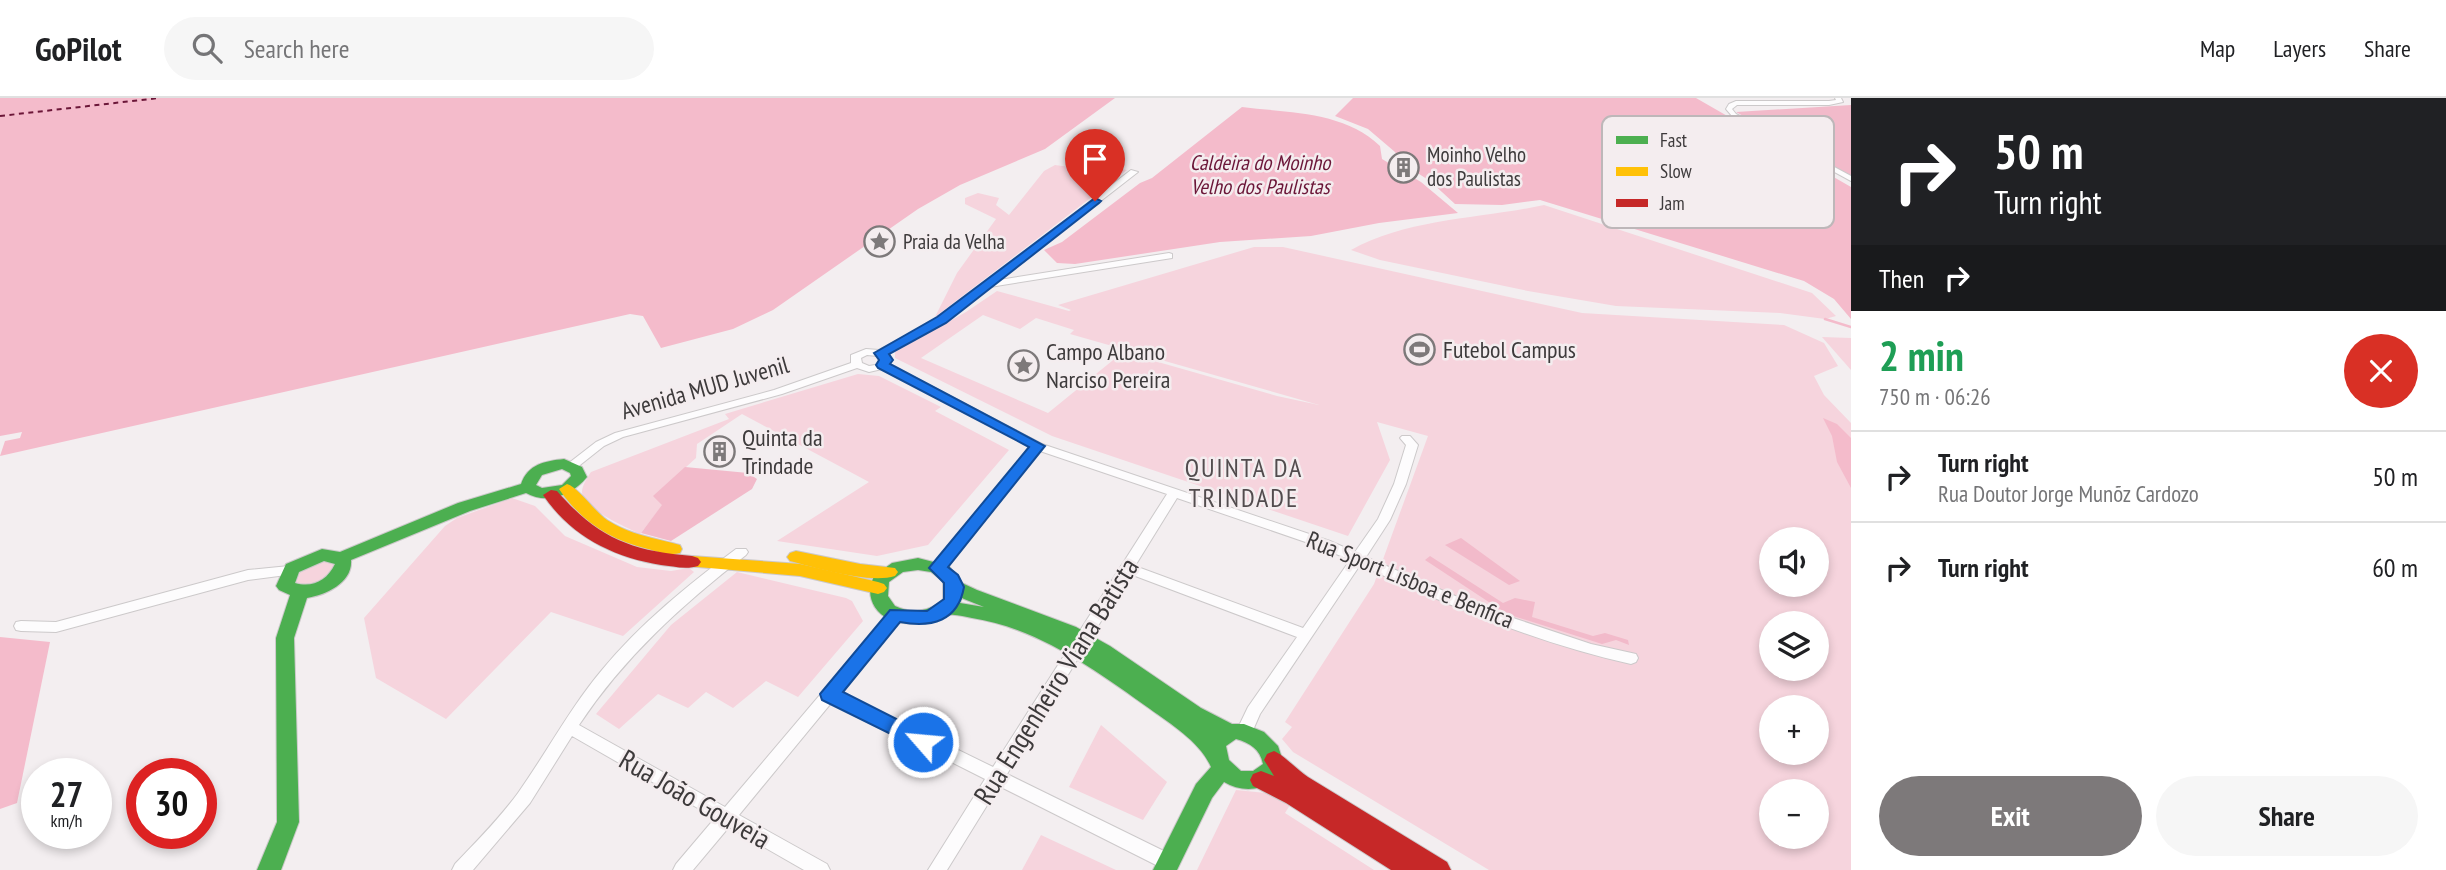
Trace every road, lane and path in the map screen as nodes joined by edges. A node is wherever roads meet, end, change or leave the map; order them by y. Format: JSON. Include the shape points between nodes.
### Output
{"nodes":[{"id":1,"x":1838,"y":98,"type":"edge"},
{"id":2,"x":1736,"y":116,"type":"edge"},
{"id":3,"x":1834,"y":170,"type":"edge"},
{"id":4,"x":1134,"y":172,"type":"dead end"},
{"id":5,"x":1851,"y":179,"type":"edge"},
{"id":6,"x":1169,"y":256,"type":"dead end"},
{"id":7,"x":987,"y":285,"type":"junction"},
{"id":8,"x":999,"y":289,"type":"dead end"},
{"id":9,"x":882,"y":359,"type":"junction"},
{"id":10,"x":857,"y":365,"type":"junction"},
{"id":11,"x":1406,"y":438,"type":"dead end"},
{"id":12,"x":1038,"y":446,"type":"junction"},
{"id":13,"x":571,"y":466,"type":"junction"},
{"id":14,"x":528,"y":487,"type":"junction"},
{"id":15,"x":567,"y":489,"type":"junction"},
{"id":16,"x":1174,"y":492,"type":"junction"},
{"id":17,"x":551,"y":495,"type":"junction"},
{"id":18,"x":741,"y":552,"type":"junction"},
{"id":19,"x":1359,"y":557,"type":"junction"},
{"id":20,"x":341,"y":558,"type":"junction"},
{"id":21,"x":716,"y":567,"type":"junction"},
{"id":22,"x":938,"y":568,"type":"junction"},
{"id":23,"x":1127,"y":568,"type":"junction"},
{"id":24,"x":289,"y":571,"type":"junction"},
{"id":25,"x":889,"y":572,"type":"junction"},
{"id":26,"x":955,"y":587,"type":"junction"},
{"id":27,"x":878,"y":588,"type":"junction"},
{"id":28,"x":300,"y":593,"type":"junction"},
{"id":29,"x":947,"y":608,"type":"junction"},
{"id":30,"x":896,"y":615,"type":"junction"},
{"id":31,"x":21,"y":625,"type":"dead end"},
{"id":32,"x":1305,"y":634,"type":"junction"},
{"id":33,"x":1078,"y":644,"type":"junction"},
{"id":34,"x":1631,"y":658,"type":"dead end"},
{"id":35,"x":830,"y":694,"type":"junction"},
{"id":36,"x":569,"y":727,"type":"junction"},
{"id":37,"x":1237,"y":732,"type":"junction"},
{"id":38,"x":1213,"y":749,"type":"junction"},
{"id":39,"x":1274,"y":760,"type":"junction"},
{"id":40,"x":1222,"y":769,"type":"junction"},
{"id":41,"x":995,"y":778,"type":"junction"},
{"id":42,"x":1261,"y":780,"type":"junction"},
{"id":43,"x":726,"y":818,"type":"junction"},
{"id":44,"x":1167,"y":866,"type":"edge"},
{"id":45,"x":269,"y":870,"type":"edge"},
{"id":46,"x":461,"y":870,"type":"edge"},
{"id":47,"x":682,"y":870,"type":"edge"},
{"id":48,"x":821,"y":870,"type":"edge"},
{"id":49,"x":937,"y":870,"type":"edge"},
{"id":50,"x":1411,"y":870,"type":"edge"},
{"id":51,"x":1439,"y":870,"type":"edge"}],
"edges":[{"from":1,"to":2,"type":"street","via":[[1840,102],[1736,103],[1729,109]]},
{"from":3,"to":5,"type":"street"},
{"from":4,"to":7,"type":"street"},
{"from":6,"to":7,"type":"street"},
{"from":7,"to":8,"type":"street"},
{"from":7,"to":9,"type":"street"},
{"from":9,"to":10,"type":"street","via":[[869,369]]},
{"from":9,"to":10,"type":"street","via":[[866,352],[853,360]]},
{"from":9,"to":12,"type":"street","name":"Rua Sport Lisboa e Benfica"},
{"from":10,"to":13,"type":"street","name":"Avenida MUD Juvenil","via":[[778,392],[619,435]]},
{"from":11,"to":19,"type":"street","via":[[1412,445],[1400,484],[1384,520]]},
{"from":12,"to":16,"type":"street","name":"Rua Sport Lisboa e Benfica"},
{"from":12,"to":22,"type":"street"},
{"from":13,"to":14,"type":"main road","via":[[545,466],[530,476]]},
{"from":13,"to":15,"type":"main road","via":[[579,477]]},
{"from":14,"to":17,"type":"main road","via":[[540,495]]},
{"from":14,"to":20,"type":"main road","via":[[464,507]]},
{"from":15,"to":17,"type":"main road"},
{"from":15,"to":18,"type":"main road","via":[[586,515],[613,533],[681,550]]},
{"from":16,"to":19,"type":"street","name":"Rua Sport Lisboa e Benfica"},
{"from":16,"to":23,"type":"street","name":"Rua Engenheiro Viana Batista"},
{"from":17,"to":21,"type":"main road","via":[[576,525],[613,547]]},
{"from":18,"to":21,"type":"street"},
{"from":18,"to":25,"type":"main road"},
{"from":19,"to":32,"type":"street"},
{"from":19,"to":34,"type":"street","name":"Rua Sport Lisboa e Benfica","via":[[1457,603],[1590,649]]},
{"from":20,"to":24,"type":"main road","via":[[310,558]]},
{"from":20,"to":28,"type":"main road","via":[[344,570],[332,583]]},
{"from":21,"to":27,"type":"main road","via":[[811,572]]},
{"from":21,"to":36,"type":"street","via":[[644,631]]},
{"from":22,"to":25,"type":"main road","via":[[918,564]]},
{"from":22,"to":26,"type":"main road"},
{"from":23,"to":32,"type":"street"},
{"from":23,"to":33,"type":"street","name":"Rua Engenheiro Viana Batista"},
{"from":24,"to":28,"type":"main road","via":[[285,586]]},
{"from":24,"to":31,"type":"street","via":[[248,575],[56,627]]},
{"from":25,"to":27,"type":"main road"},
{"from":26,"to":29,"type":"main road"},
{"from":26,"to":33,"type":"main road","via":[[1044,621]]},
{"from":27,"to":30,"type":"main road","via":[[881,603]]},
{"from":28,"to":45,"type":"main road","via":[[285,638],[288,822]]},
{"from":29,"to":30,"type":"main road","via":[[918,619]]},
{"from":29,"to":33,"type":"main road","via":[[970,609]]},
{"from":30,"to":35,"type":"street"},
{"from":32,"to":37,"type":"street"},
{"from":33,"to":37,"type":"main road","via":[[1126,664],[1210,724]]},
{"from":33,"to":38,"type":"main road"},
{"from":33,"to":41,"type":"street","name":"Rua Engenheiro Viana Batista"},
{"from":35,"to":41,"type":"street"},
{"from":35,"to":43,"type":"street"},
{"from":36,"to":43,"type":"street","name":"Rua João Gouveia"},
{"from":36,"to":46,"type":"street","via":[[523,799]]},
{"from":37,"to":38,"type":"main road","via":[[1218,738]]},
{"from":37,"to":39,"type":"main road","via":[[1264,742]]},
{"from":38,"to":40,"type":"main road"},
{"from":39,"to":42,"type":"main road","via":[[1271,772]]},
{"from":39,"to":51,"type":"main road","via":[[1283,773]]},
{"from":40,"to":42,"type":"main road","via":[[1240,780]]},
{"from":40,"to":44,"type":"main road","via":[[1204,791]]},
{"from":41,"to":44,"type":"street"},
{"from":41,"to":49,"type":"street","name":"Rua Engenheiro Viana Batista"},
{"from":42,"to":50,"type":"main road"},
{"from":43,"to":47,"type":"street"},
{"from":43,"to":48,"type":"street","name":"Rua João Gouveia"}]}
